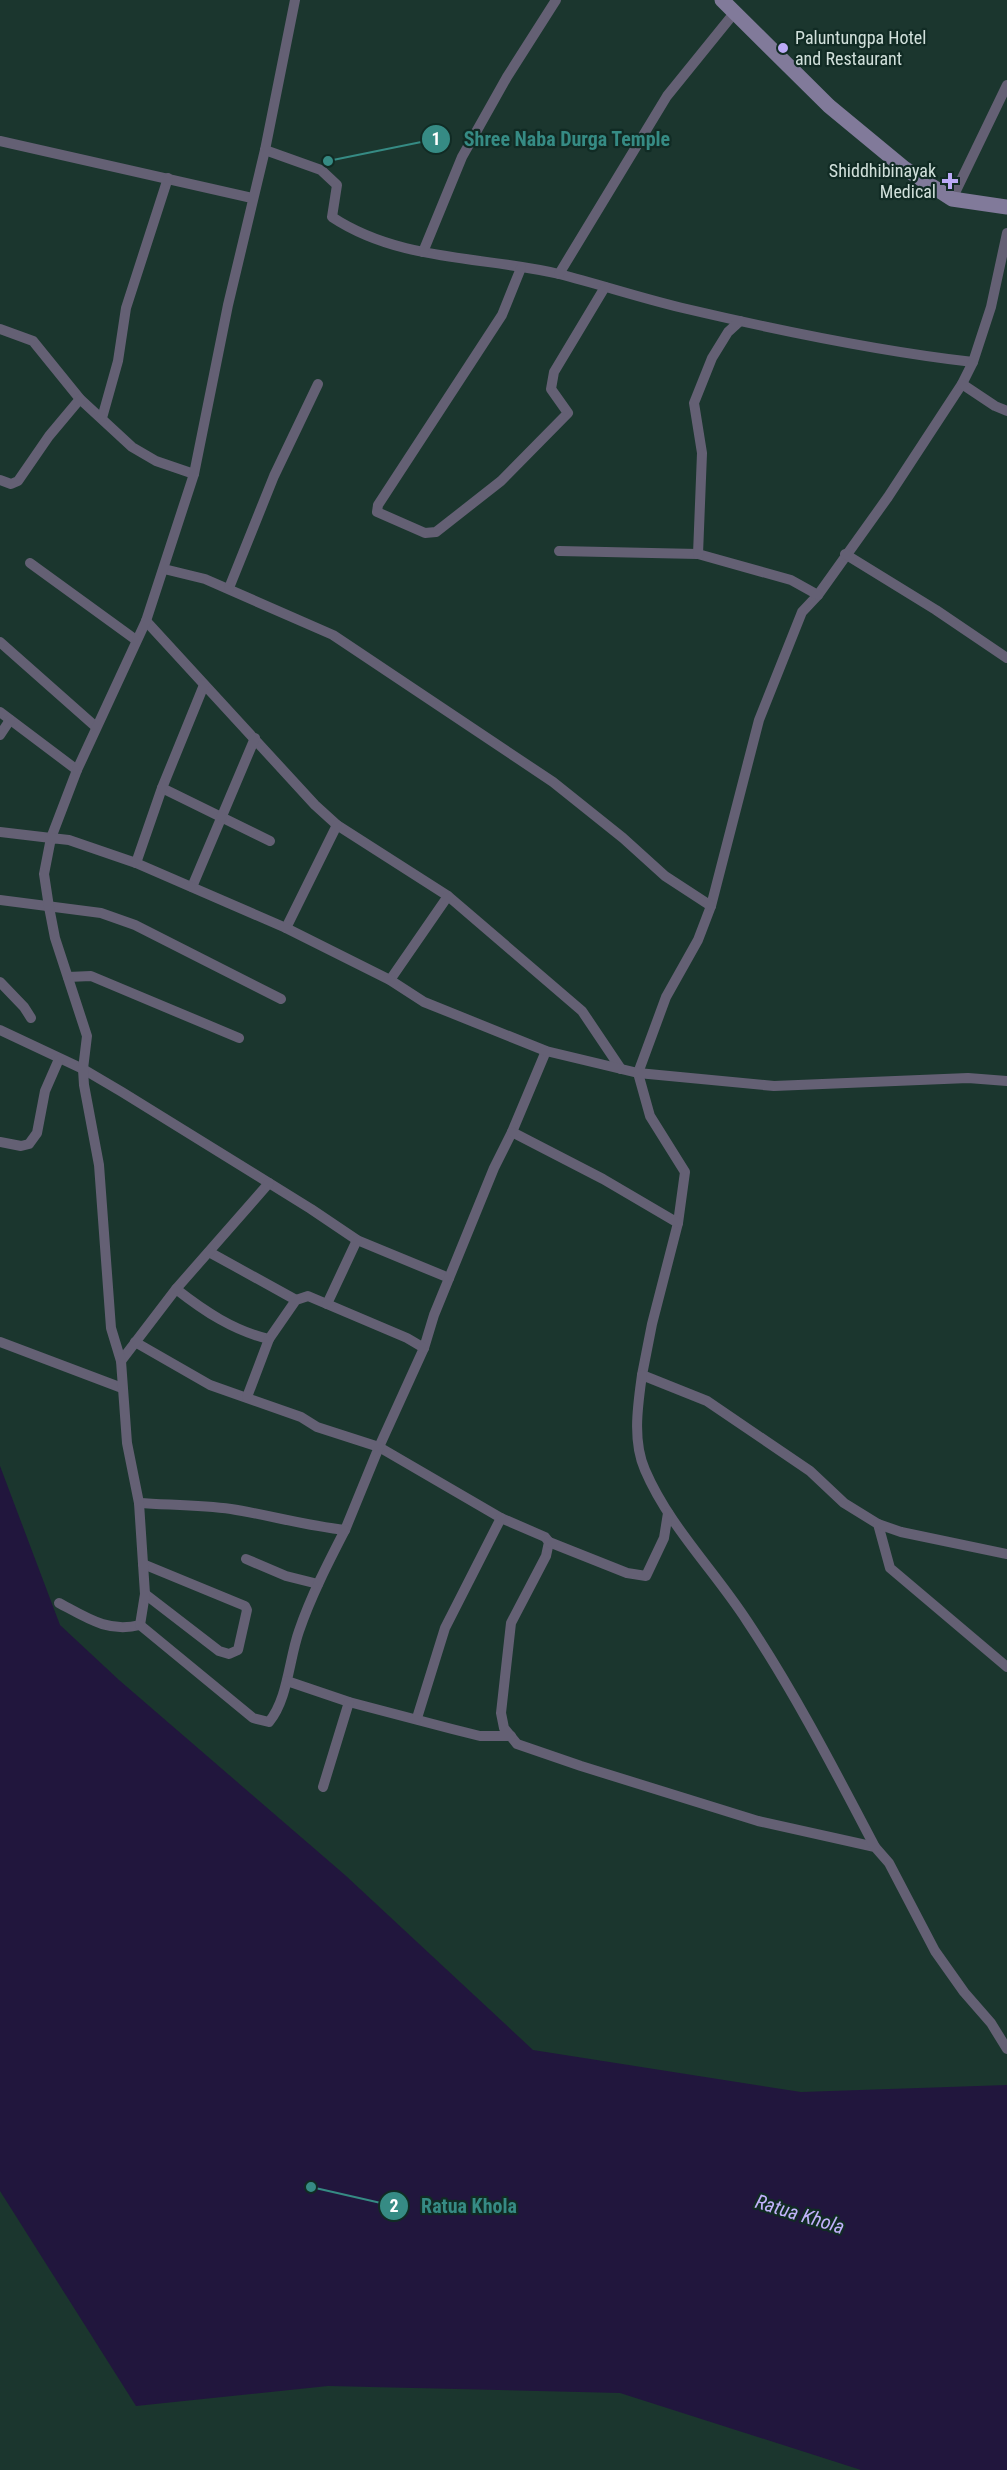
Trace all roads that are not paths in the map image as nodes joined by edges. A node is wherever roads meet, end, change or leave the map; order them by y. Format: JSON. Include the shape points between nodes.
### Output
{"nodes":[{"id":1,"x":295,"y":0,"type":"edge"},
{"id":2,"x":556,"y":0,"type":"edge"},
{"id":3,"x":722,"y":0,"type":"edge"},
{"id":4,"x":735,"y":12,"type":"junction"},
{"id":5,"x":1007,"y":85,"type":"edge"},
{"id":6,"x":0,"y":141,"type":"edge"},
{"id":7,"x":265,"y":150,"type":"junction"},
{"id":8,"x":168,"y":178,"type":"junction"},
{"id":9,"x":252,"y":198,"type":"junction"},
{"id":10,"x":952,"y":199,"type":"junction"},
{"id":11,"x":1007,"y":207,"type":"edge"},
{"id":12,"x":1007,"y":234,"type":"edge"},
{"id":13,"x":423,"y":252,"type":"junction"},
{"id":14,"x":521,"y":268,"type":"junction"},
{"id":15,"x":559,"y":274,"type":"junction"},
{"id":16,"x":606,"y":287,"type":"junction"},
{"id":17,"x":740,"y":321,"type":"junction"},
{"id":18,"x":0,"y":329,"type":"edge"},
{"id":19,"x":973,"y":362,"type":"junction"},
{"id":20,"x":318,"y":384,"type":"dead end"},
{"id":21,"x":962,"y":384,"type":"junction"},
{"id":22,"x":80,"y":399,"type":"junction"},
{"id":23,"x":1007,"y":411,"type":"edge"},
{"id":24,"x":102,"y":418,"type":"junction"},
{"id":25,"x":194,"y":474,"type":"junction"},
{"id":26,"x":0,"y":480,"type":"edge"},
{"id":27,"x":559,"y":551,"type":"dead end"},
{"id":28,"x":698,"y":554,"type":"junction"},
{"id":29,"x":845,"y":554,"type":"junction"},
{"id":30,"x":30,"y":563,"type":"dead end"},
{"id":31,"x":164,"y":569,"type":"junction"},
{"id":32,"x":229,"y":588,"type":"junction"},
{"id":33,"x":818,"y":594,"type":"junction"},
{"id":34,"x":146,"y":621,"type":"junction"},
{"id":35,"x":136,"y":640,"type":"junction"},
{"id":36,"x":0,"y":642,"type":"edge"},
{"id":37,"x":1007,"y":658,"type":"edge"},
{"id":38,"x":204,"y":685,"type":"junction"},
{"id":39,"x":0,"y":712,"type":"edge"},
{"id":40,"x":10,"y":720,"type":"junction"},
{"id":41,"x":96,"y":727,"type":"junction"},
{"id":42,"x":0,"y":735,"type":"edge"},
{"id":43,"x":255,"y":738,"type":"junction"},
{"id":44,"x":77,"y":770,"type":"junction"},
{"id":45,"x":162,"y":788,"type":"junction"},
{"id":46,"x":220,"y":816,"type":"junction"},
{"id":47,"x":336,"y":825,"type":"junction"},
{"id":48,"x":0,"y":831,"type":"edge"},
{"id":49,"x":51,"y":838,"type":"junction"},
{"id":50,"x":270,"y":841,"type":"dead end"},
{"id":51,"x":136,"y":863,"type":"junction"},
{"id":52,"x":192,"y":887,"type":"junction"},
{"id":53,"x":448,"y":896,"type":"junction"},
{"id":54,"x":0,"y":900,"type":"edge"},
{"id":55,"x":711,"y":906,"type":"junction"},
{"id":56,"x":49,"y":907,"type":"junction"},
{"id":57,"x":286,"y":928,"type":"junction"},
{"id":58,"x":68,"y":977,"type":"junction"},
{"id":59,"x":390,"y":980,"type":"junction"},
{"id":60,"x":0,"y":982,"type":"edge"},
{"id":61,"x":281,"y":999,"type":"dead end"},
{"id":62,"x":31,"y":1018,"type":"dead end"},
{"id":63,"x":0,"y":1030,"type":"edge"},
{"id":64,"x":239,"y":1038,"type":"dead end"},
{"id":65,"x":546,"y":1051,"type":"junction"},
{"id":66,"x":59,"y":1059,"type":"junction"},
{"id":67,"x":83,"y":1069,"type":"junction"},
{"id":68,"x":621,"y":1069,"type":"junction"},
{"id":69,"x":638,"y":1073,"type":"junction"},
{"id":70,"x":1007,"y":1081,"type":"edge"},
{"id":71,"x":512,"y":1132,"type":"junction"},
{"id":72,"x":0,"y":1142,"type":"edge"},
{"id":73,"x":269,"y":1183,"type":"junction"},
{"id":74,"x":678,"y":1223,"type":"junction"},
{"id":75,"x":357,"y":1240,"type":"junction"},
{"id":76,"x":209,"y":1252,"type":"junction"},
{"id":77,"x":449,"y":1278,"type":"junction"},
{"id":78,"x":176,"y":1289,"type":"junction"},
{"id":79,"x":296,"y":1300,"type":"junction"},
{"id":80,"x":327,"y":1304,"type":"junction"},
{"id":81,"x":269,"y":1339,"type":"junction"},
{"id":82,"x":0,"y":1342,"type":"edge"},
{"id":83,"x":135,"y":1342,"type":"junction"},
{"id":84,"x":424,"y":1348,"type":"junction"},
{"id":85,"x":121,"y":1361,"type":"junction"},
{"id":86,"x":642,"y":1375,"type":"junction"},
{"id":87,"x":122,"y":1388,"type":"junction"},
{"id":88,"x":247,"y":1397,"type":"junction"},
{"id":89,"x":379,"y":1447,"type":"junction"},
{"id":90,"x":139,"y":1503,"type":"junction"},
{"id":91,"x":668,"y":1513,"type":"junction"},
{"id":92,"x":501,"y":1518,"type":"junction"},
{"id":93,"x":878,"y":1524,"type":"junction"},
{"id":94,"x":345,"y":1530,"type":"junction"},
{"id":95,"x":549,"y":1542,"type":"junction"},
{"id":96,"x":1007,"y":1554,"type":"edge"},
{"id":97,"x":246,"y":1559,"type":"dead end"},
{"id":98,"x":143,"y":1564,"type":"junction"},
{"id":99,"x":318,"y":1584,"type":"junction"},
{"id":100,"x":145,"y":1594,"type":"junction"},
{"id":101,"x":58,"y":1603,"type":"dead end"},
{"id":102,"x":140,"y":1626,"type":"junction"},
{"id":103,"x":1007,"y":1667,"type":"edge"},
{"id":104,"x":287,"y":1681,"type":"junction"},
{"id":105,"x":349,"y":1702,"type":"junction"},
{"id":106,"x":417,"y":1718,"type":"junction"},
{"id":107,"x":511,"y":1736,"type":"junction"},
{"id":108,"x":323,"y":1787,"type":"dead end"},
{"id":109,"x":875,"y":1847,"type":"junction"},
{"id":110,"x":1007,"y":2049,"type":"edge"}],
"edges":[{"from":1,"to":7,"type":"street"},
{"from":2,"to":13,"type":"street","via":[[462,157]]},
{"from":3,"to":4,"type":"street"},
{"from":4,"to":10,"type":"street","via":[[829,106],[904,168]]},
{"from":4,"to":15,"type":"street","via":[[667,96]]},
{"from":5,"to":10,"type":"street"},
{"from":6,"to":8,"type":"street"},
{"from":7,"to":9,"type":"street"},
{"from":7,"to":13,"type":"street","via":[[321,170],[337,185],[332,217],[354,232]]},
{"from":8,"to":9,"type":"street"},
{"from":8,"to":24,"type":"street","via":[[126,308],[118,361]]},
{"from":9,"to":25,"type":"street"},
{"from":10,"to":11,"type":"street"},
{"from":12,"to":19,"type":"street","via":[[991,307]]},
{"from":13,"to":14,"type":"street"},
{"from":14,"to":15,"type":"street"},
{"from":14,"to":16,"type":"street","via":[[502,315],[377,512],[425,533],[436,532],[501,480],[568,412],[551,389],[554,372]]},
{"from":15,"to":16,"type":"street"},
{"from":16,"to":17,"type":"street"},
{"from":17,"to":19,"type":"street","via":[[896,354]]},
{"from":17,"to":28,"type":"street","via":[[712,358],[694,403],[702,453]]},
{"from":18,"to":22,"type":"street","via":[[33,341]]},
{"from":19,"to":21,"type":"street"},
{"from":20,"to":32,"type":"street","via":[[274,476]]},
{"from":21,"to":23,"type":"street"},
{"from":21,"to":29,"type":"street","via":[[888,497]]},
{"from":22,"to":24,"type":"street"},
{"from":22,"to":26,"type":"street","via":[[18,481],[11,484]]},
{"from":24,"to":25,"type":"street","via":[[132,447],[156,461]]},
{"from":25,"to":31,"type":"street"},
{"from":27,"to":28,"type":"street"},
{"from":28,"to":33,"type":"street","via":[[791,580]]},
{"from":29,"to":33,"type":"street"},
{"from":29,"to":37,"type":"street"},
{"from":30,"to":35,"type":"street"},
{"from":31,"to":32,"type":"street"},
{"from":31,"to":34,"type":"street"},
{"from":32,"to":55,"type":"street","via":[[333,635],[553,782],[665,876]]},
{"from":33,"to":55,"type":"street","via":[[802,612],[759,720]]},
{"from":34,"to":35,"type":"street"},
{"from":34,"to":38,"type":"street"},
{"from":35,"to":41,"type":"street"},
{"from":36,"to":41,"type":"street"},
{"from":38,"to":43,"type":"street"},
{"from":38,"to":45,"type":"street"},
{"from":39,"to":40,"type":"street"},
{"from":40,"to":42,"type":"street"},
{"from":40,"to":44,"type":"street"},
{"from":41,"to":44,"type":"street"},
{"from":43,"to":46,"type":"street"},
{"from":43,"to":47,"type":"street"},
{"from":44,"to":49,"type":"street"},
{"from":45,"to":46,"type":"street"},
{"from":45,"to":51,"type":"street"},
{"from":46,"to":50,"type":"street"},
{"from":46,"to":52,"type":"street"},
{"from":47,"to":53,"type":"street"},
{"from":47,"to":57,"type":"street"},
{"from":48,"to":49,"type":"street"},
{"from":49,"to":51,"type":"street","via":[[69,840]]},
{"from":49,"to":56,"type":"street","via":[[44,874]]},
{"from":51,"to":52,"type":"street"},
{"from":52,"to":57,"type":"street"},
{"from":53,"to":59,"type":"street"},
{"from":53,"to":68,"type":"street","via":[[582,1011]]},
{"from":54,"to":56,"type":"street"},
{"from":55,"to":69,"type":"street","via":[[698,940],[666,997]]},
{"from":56,"to":58,"type":"street"},
{"from":56,"to":61,"type":"street","via":[[101,913],[135,925]]},
{"from":57,"to":59,"type":"street"},
{"from":58,"to":64,"type":"street","via":[[91,976]]},
{"from":58,"to":67,"type":"street","via":[[87,1036]]},
{"from":59,"to":65,"type":"street","via":[[424,1002]]},
{"from":60,"to":62,"type":"street"},
{"from":63,"to":66,"type":"street"},
{"from":65,"to":68,"type":"street"},
{"from":65,"to":71,"type":"street"},
{"from":66,"to":67,"type":"street"},
{"from":66,"to":72,"type":"street","via":[[45,1091],[37,1133],[21,1146]]},
{"from":67,"to":73,"type":"street"},
{"from":67,"to":85,"type":"street","via":[[99,1165],[111,1328]]},
{"from":68,"to":69,"type":"street"},
{"from":69,"to":70,"type":"street","via":[[774,1086],[968,1078]]},
{"from":69,"to":74,"type":"street","via":[[650,1116],[685,1172]]},
{"from":71,"to":74,"type":"street"},
{"from":71,"to":77,"type":"street"},
{"from":73,"to":75,"type":"street"},
{"from":73,"to":76,"type":"street"},
{"from":74,"to":86,"type":"street"},
{"from":75,"to":77,"type":"street"},
{"from":75,"to":80,"type":"street"},
{"from":76,"to":78,"type":"street"},
{"from":76,"to":79,"type":"street"},
{"from":77,"to":84,"type":"street"},
{"from":78,"to":81,"type":"street","via":[[233,1326]]},
{"from":78,"to":83,"type":"street"},
{"from":79,"to":80,"type":"street","via":[[308,1296]]},
{"from":79,"to":81,"type":"street"},
{"from":80,"to":84,"type":"street"},
{"from":81,"to":88,"type":"street"},
{"from":82,"to":87,"type":"street"},
{"from":83,"to":85,"type":"street"},
{"from":83,"to":88,"type":"street","via":[[210,1385]]},
{"from":84,"to":89,"type":"street"},
{"from":85,"to":87,"type":"street"},
{"from":86,"to":91,"type":"street","via":[[638,1407],[640,1449],[644,1468]]},
{"from":86,"to":93,"type":"street","via":[[708,1401]]},
{"from":87,"to":90,"type":"street","via":[[127,1443]]},
{"from":88,"to":89,"type":"street","via":[[317,1427]]},
{"from":89,"to":92,"type":"street"},
{"from":89,"to":94,"type":"street"},
{"from":90,"to":94,"type":"street","via":[[229,1509]]},
{"from":90,"to":98,"type":"street"},
{"from":91,"to":95,"type":"street","via":[[664,1538],[646,1576],[627,1574]]},
{"from":91,"to":109,"type":"street","via":[[747,1620],[808,1721]]},
{"from":92,"to":95,"type":"street"},
{"from":92,"to":106,"type":"street","via":[[445,1628]]},
{"from":93,"to":96,"type":"street"},
{"from":93,"to":103,"type":"street","via":[[890,1568]]},
{"from":94,"to":99,"type":"street"},
{"from":95,"to":107,"type":"street","via":[[546,1556],[512,1623],[501,1713],[504,1728]]},
{"from":97,"to":99,"type":"street"},
{"from":98,"to":100,"type":"street"},
{"from":98,"to":100,"type":"street","via":[[245,1606],[238,1650],[229,1654],[219,1651]]},
{"from":99,"to":104,"type":"street","via":[[298,1632]]},
{"from":100,"to":102,"type":"street"},
{"from":101,"to":102,"type":"street","via":[[111,1627]]},
{"from":102,"to":104,"type":"street","via":[[253,1718],[269,1722],[275,1716]]},
{"from":104,"to":105,"type":"street"},
{"from":105,"to":106,"type":"street"},
{"from":105,"to":108,"type":"street"},
{"from":106,"to":107,"type":"street","via":[[480,1736]]},
{"from":107,"to":109,"type":"street","via":[[517,1744],[581,1766],[747,1817]]},
{"from":109,"to":110,"type":"street","via":[[889,1863],[935,1951],[991,2022]]}]}
